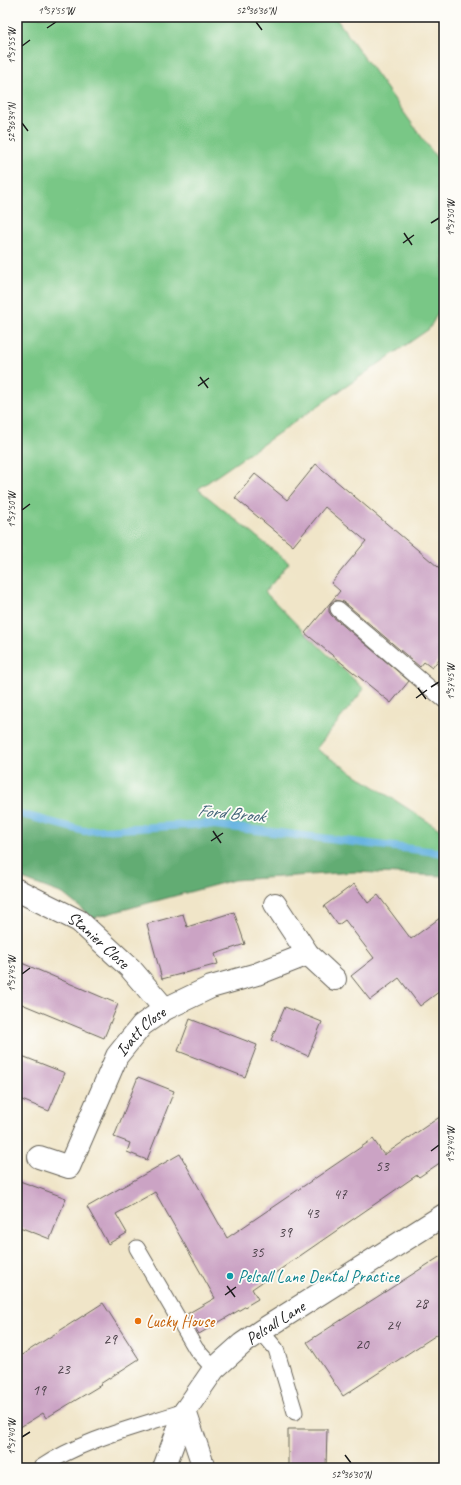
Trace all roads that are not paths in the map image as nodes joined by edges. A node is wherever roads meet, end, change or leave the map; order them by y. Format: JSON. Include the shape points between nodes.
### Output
{"nodes":[{"id":1,"x":338,"y":609,"type":"dead end"},
{"id":2,"x":444,"y":700,"type":"edge"},
{"id":3,"x":17,"y":890,"type":"edge"},
{"id":4,"x":275,"y":904,"type":"dead end"},
{"id":5,"x":308,"y":954,"type":"junction"},
{"id":6,"x":335,"y":979,"type":"dead end"},
{"id":7,"x":166,"y":1009,"type":"junction"},
{"id":8,"x":39,"y":1157,"type":"dead end"},
{"id":9,"x":444,"y":1216,"type":"edge"},
{"id":10,"x":137,"y":1248,"type":"dead end"},
{"id":11,"x":261,"y":1332,"type":"junction"},
{"id":12,"x":214,"y":1369,"type":"junction"},
{"id":13,"x":185,"y":1411,"type":"junction"},
{"id":14,"x":295,"y":1412,"type":"dead end"},
{"id":15,"x":40,"y":1468,"type":"edge"},
{"id":16,"x":164,"y":1468,"type":"edge"},
{"id":17,"x":204,"y":1468,"type":"edge"}],
"edges":[{"from":1,"to":2,"type":"lane"},
{"from":3,"to":7,"type":"street","name":"Stanier Close","via":[[79,921],[130,968]]},
{"from":4,"to":5,"type":"street"},
{"from":5,"to":6,"type":"street"},
{"from":5,"to":7,"type":"street","name":"Ivatt Close","via":[[257,974],[211,987]]},
{"from":7,"to":8,"type":"street","name":"Ivatt Close","via":[[142,1025],[117,1056],[69,1167]]},
{"from":9,"to":11,"type":"street","name":"Pelsall Lane"},
{"from":10,"to":12,"type":"lane","via":[[196,1349]]},
{"from":11,"to":12,"type":"street","name":"Pelsall Lane","via":[[242,1344]]},
{"from":11,"to":14,"type":"lane","via":[[276,1350]]},
{"from":12,"to":13,"type":"street","name":"Pelsall Lane"},
{"from":13,"to":15,"type":"lane","via":[[93,1441],[57,1457]]},
{"from":13,"to":16,"type":"street","name":"Pelsall Lane"},
{"from":13,"to":17,"type":"street"}]}
